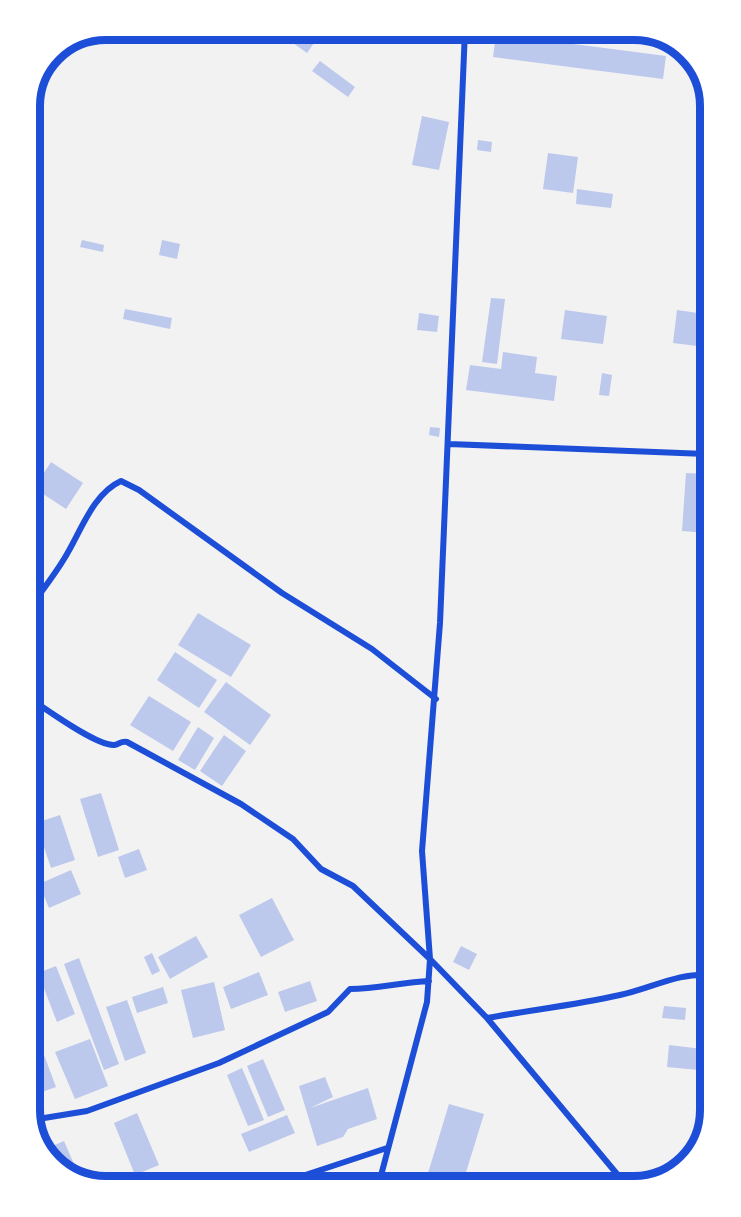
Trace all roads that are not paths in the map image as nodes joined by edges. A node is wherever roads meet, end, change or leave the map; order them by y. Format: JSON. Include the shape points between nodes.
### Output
{"nodes":[{"id":1,"x":465,"y":41,"type":"edge"},
{"id":2,"x":449,"y":444,"type":"junction"},
{"id":3,"x":700,"y":454,"type":"edge"},
{"id":4,"x":41,"y":593,"type":"edge"},
{"id":5,"x":436,"y":699,"type":"junction"},
{"id":6,"x":40,"y":706,"type":"edge"},
{"id":7,"x":430,"y":959,"type":"junction"},
{"id":8,"x":700,"y":976,"type":"edge"},
{"id":9,"x":429,"y":981,"type":"junction"},
{"id":10,"x":487,"y":1018,"type":"junction"},
{"id":11,"x":41,"y":1118,"type":"edge"},
{"id":12,"x":387,"y":1148,"type":"junction"},
{"id":13,"x":302,"y":1176,"type":"edge"},
{"id":14,"x":381,"y":1176,"type":"edge"},
{"id":15,"x":619,"y":1176,"type":"edge"}],
"edges":[{"from":1,"to":2,"type":"street"},
{"from":2,"to":3,"type":"street"},
{"from":2,"to":5,"type":"street"},
{"from":4,"to":5,"type":"street","via":[[91,512],[108,489],[121,481],[282,593],[372,649]]},
{"from":5,"to":7,"type":"street","via":[[422,851]]},
{"from":6,"to":7,"type":"street","via":[[104,743],[127,742],[270,823],[292,838],[321,869],[352,886]]},
{"from":7,"to":9,"type":"street"},
{"from":7,"to":10,"type":"street"},
{"from":8,"to":10,"type":"street","via":[[590,1002]]},
{"from":9,"to":11,"type":"street","via":[[350,989],[328,1012],[219,1063],[87,1111]]},
{"from":9,"to":12,"type":"street","via":[[415,1051]]},
{"from":10,"to":15,"type":"street"},
{"from":12,"to":13,"type":"street"},
{"from":12,"to":14,"type":"street"}]}
